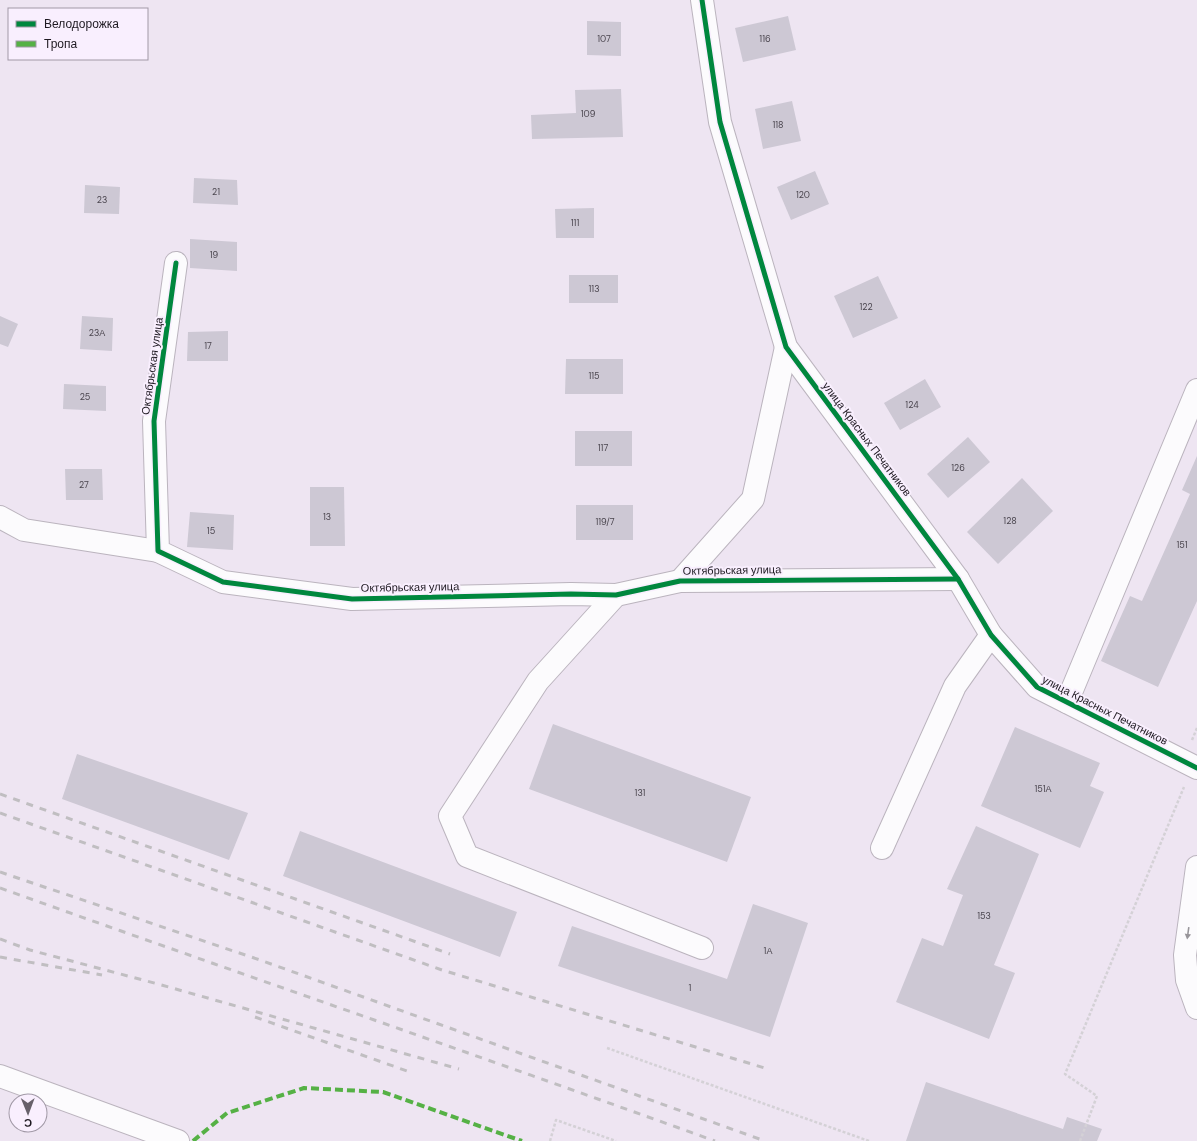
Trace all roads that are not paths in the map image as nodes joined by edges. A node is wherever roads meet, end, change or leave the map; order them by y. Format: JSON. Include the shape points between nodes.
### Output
{"nodes":[{"id":1,"x":702,"y":0,"type":"edge"},
{"id":2,"x":176,"y":263,"type":"dead end"},
{"id":3,"x":786,"y":347,"type":"junction"},
{"id":4,"x":1197,"y":390,"type":"edge"},
{"id":5,"x":0,"y":517,"type":"edge"},
{"id":6,"x":158,"y":551,"type":"junction"},
{"id":7,"x":958,"y":579,"type":"junction"},
{"id":8,"x":680,"y":581,"type":"junction"},
{"id":9,"x":616,"y":595,"type":"junction"},
{"id":10,"x":991,"y":635,"type":"junction"},
{"id":11,"x":1066,"y":702,"type":"junction"},
{"id":12,"x":1195,"y":767,"type":"edge"},
{"id":13,"x":882,"y":848,"type":"dead end"},
{"id":14,"x":1197,"y":867,"type":"edge"},
{"id":15,"x":702,"y":948,"type":"dead end"},
{"id":16,"x":1197,"y":1008,"type":"edge"},
{"id":17,"x":0,"y":1076,"type":"edge"},
{"id":18,"x":178,"y":1141,"type":"edge"}],
"edges":[{"from":1,"to":3,"type":"street","name":"улица Красных Печатников","via":[[720,122]]},
{"from":2,"to":6,"type":"street","name":"Октябрьская улица","via":[[154,422]]},
{"from":3,"to":7,"type":"street","name":"улица Красных Печатников"},
{"from":3,"to":8,"type":"street","via":[[753,499]]},
{"from":4,"to":11,"type":"street"},
{"from":5,"to":6,"type":"street","name":"Октябрьская улица","via":[[24,530]]},
{"from":6,"to":9,"type":"street","name":"Октябрьская улица","via":[[222,582],[352,598]]},
{"from":7,"to":8,"type":"street","name":"Октябрьская улица"},
{"from":7,"to":10,"type":"street","name":"улица Красных Печатников"},
{"from":8,"to":9,"type":"street","name":"Октябрьская улица"},
{"from":9,"to":15,"type":"street","via":[[538,681],[450,816],[467,856]]},
{"from":10,"to":11,"type":"street","name":"улица Красных Печатников","via":[[1037,687]]},
{"from":10,"to":13,"type":"street","via":[[955,686]]},
{"from":11,"to":12,"type":"street","name":"улица Красных Печатников"},
{"from":14,"to":16,"type":"street","one_way":true,"via":[[1185,955],[1187,980]]},
{"from":17,"to":18,"type":"street"}]}
